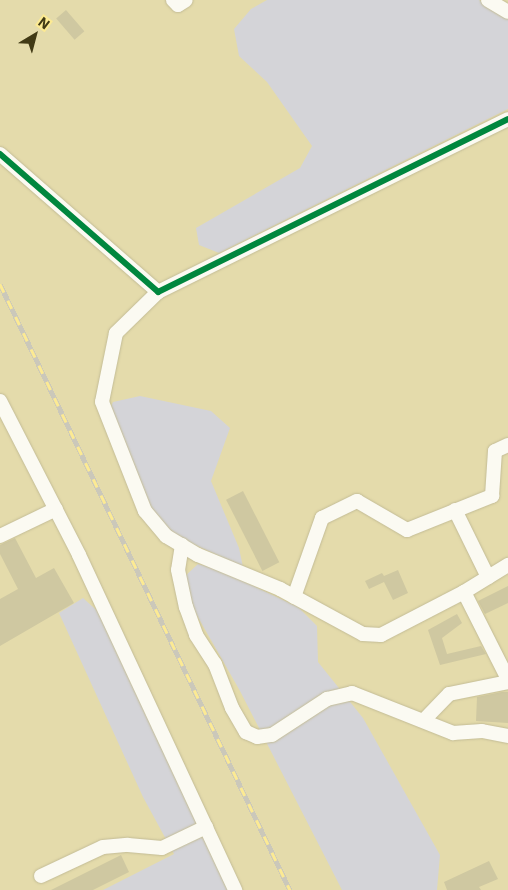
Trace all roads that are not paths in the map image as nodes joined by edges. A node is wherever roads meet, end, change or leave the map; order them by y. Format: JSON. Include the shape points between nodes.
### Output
{"nodes":[{"id":1,"x":173,"y":0,"type":"edge"},
{"id":2,"x":186,"y":0,"type":"edge"},
{"id":3,"x":488,"y":0,"type":"edge"},
{"id":4,"x":508,"y":12,"type":"edge"},
{"id":5,"x":508,"y":119,"type":"edge"},
{"id":6,"x":0,"y":154,"type":"edge"},
{"id":7,"x":158,"y":292,"type":"junction"},
{"id":8,"x":0,"y":401,"type":"edge"},
{"id":9,"x":508,"y":445,"type":"edge"},
{"id":10,"x":56,"y":509,"type":"junction"},
{"id":11,"x":455,"y":510,"type":"junction"},
{"id":12,"x":0,"y":536,"type":"edge"},
{"id":13,"x":182,"y":545,"type":"junction"},
{"id":14,"x":508,"y":564,"type":"edge"},
{"id":15,"x":488,"y":577,"type":"junction"},
{"id":16,"x":464,"y":592,"type":"junction"},
{"id":17,"x":294,"y":597,"type":"junction"},
{"id":18,"x":508,"y":680,"type":"edge"},
{"id":19,"x":424,"y":720,"type":"junction"},
{"id":20,"x":508,"y":736,"type":"edge"},
{"id":21,"x":206,"y":826,"type":"junction"},
{"id":22,"x":41,"y":876,"type":"dead end"},
{"id":23,"x":235,"y":890,"type":"edge"}],
"edges":[{"from":1,"to":2,"type":"street","via":[[178,5]]},
{"from":3,"to":4,"type":"street"},
{"from":5,"to":7,"type":"street"},
{"from":6,"to":7,"type":"street"},
{"from":7,"to":13,"type":"street","via":[[116,333],[102,402],[145,512],[166,536]]},
{"from":8,"to":10,"type":"street"},
{"from":9,"to":11,"type":"street","via":[[495,451],[492,496]]},
{"from":10,"to":12,"type":"street"},
{"from":10,"to":21,"type":"street"},
{"from":11,"to":15,"type":"street"},
{"from":11,"to":17,"type":"street","via":[[407,530],[357,501],[322,518]]},
{"from":13,"to":17,"type":"street"},
{"from":13,"to":19,"type":"street","via":[[178,570],[186,607],[196,635],[215,664],[232,708],[246,732],[257,737],[272,735],[326,699],[352,693]]},
{"from":14,"to":15,"type":"street"},
{"from":15,"to":16,"type":"street"},
{"from":16,"to":17,"type":"street","via":[[381,635],[363,634]]},
{"from":16,"to":18,"type":"street"},
{"from":18,"to":19,"type":"street","via":[[449,694]]},
{"from":19,"to":20,"type":"street","via":[[453,733],[482,731]]},
{"from":21,"to":22,"type":"street","via":[[162,848],[103,847]]},
{"from":21,"to":23,"type":"street"}]}
